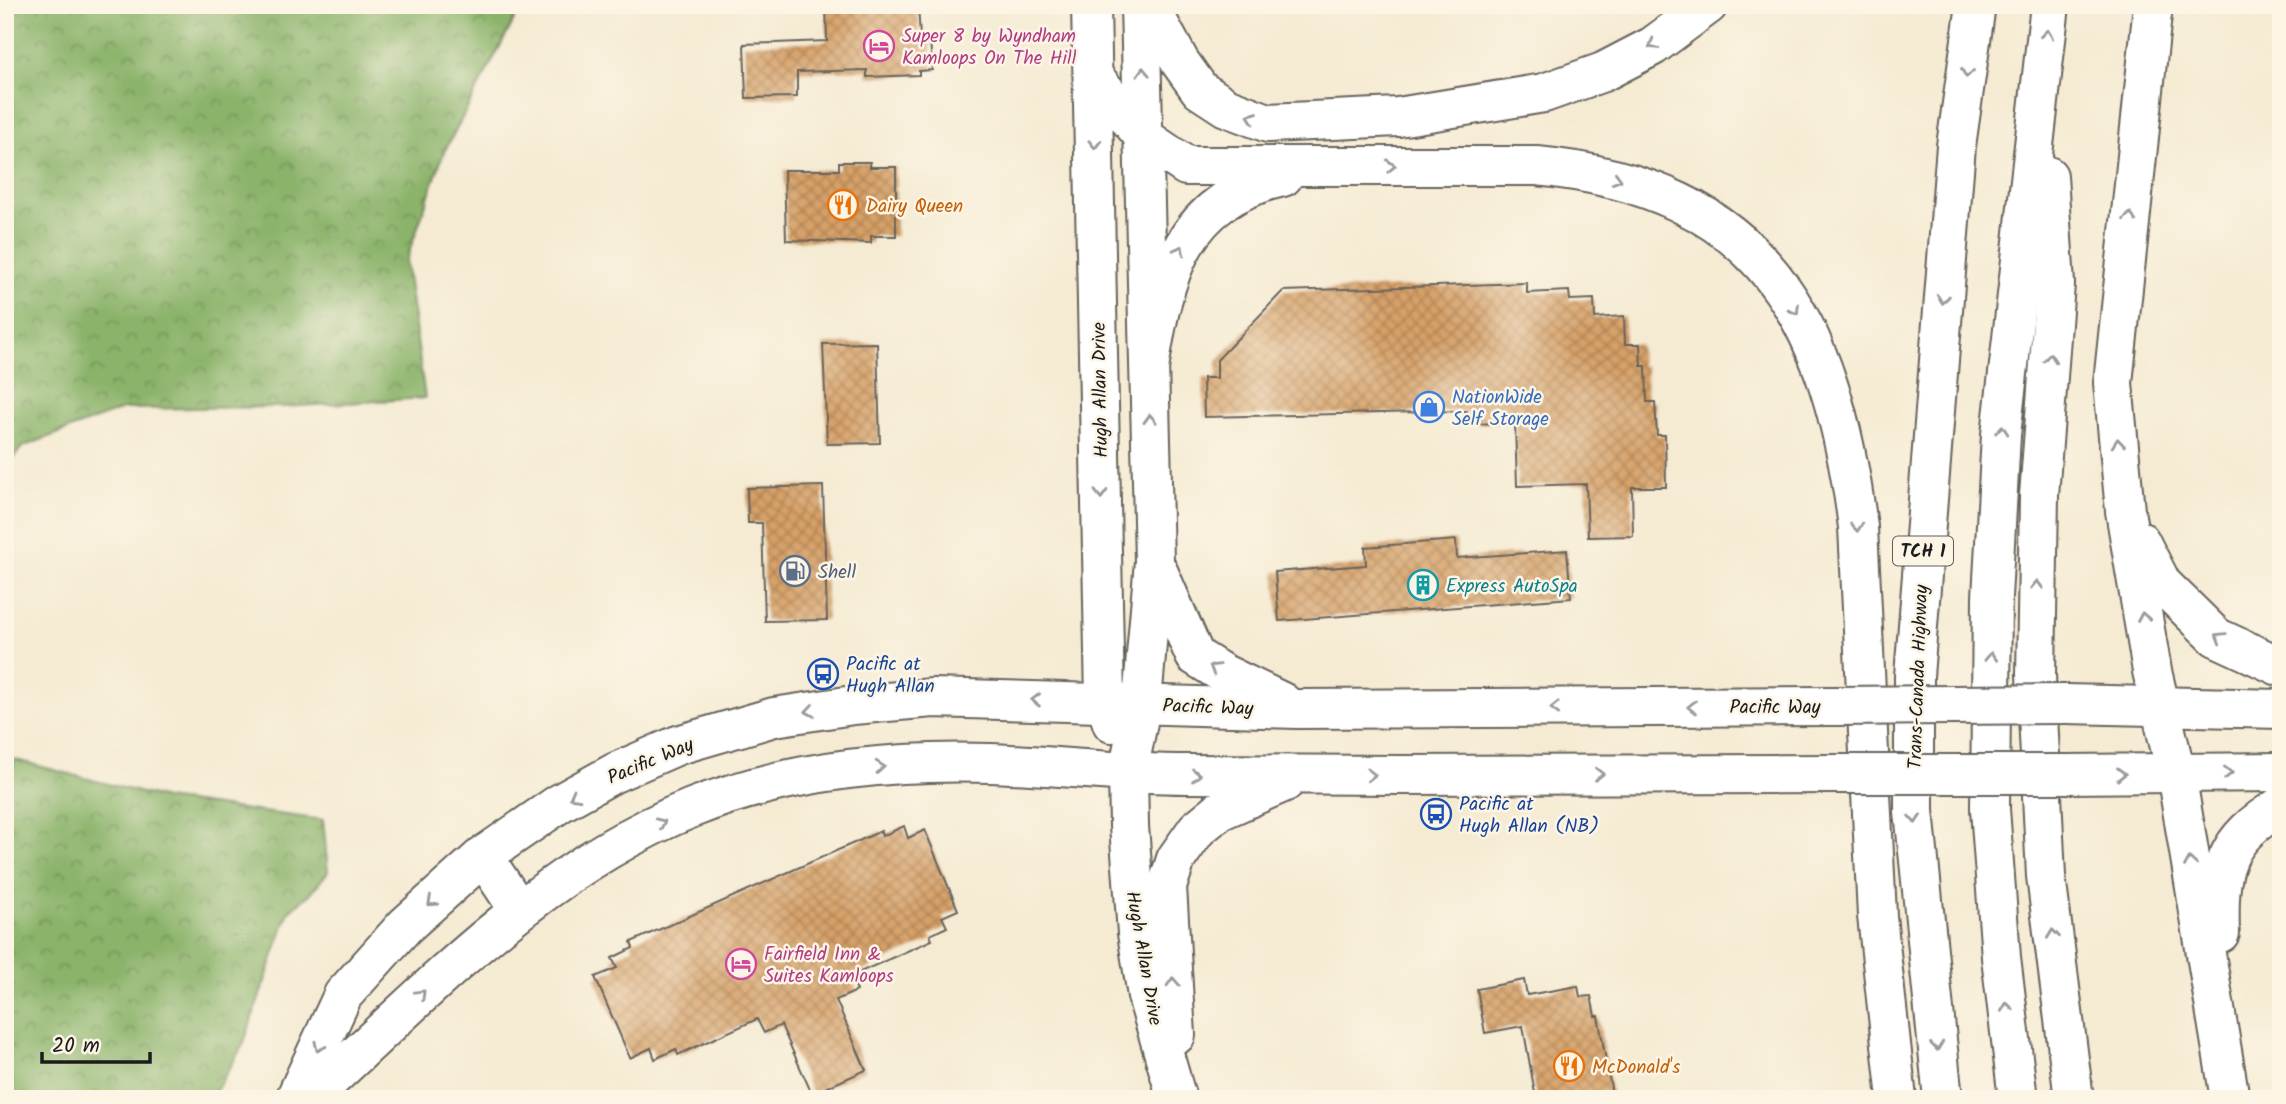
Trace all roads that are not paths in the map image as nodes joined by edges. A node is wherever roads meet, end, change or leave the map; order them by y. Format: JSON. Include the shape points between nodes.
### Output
{"nodes":[{"id":1,"x":1091,"y":5,"type":"edge"},
{"id":2,"x":1140,"y":5,"type":"edge"},
{"id":3,"x":1149,"y":5,"type":"edge"},
{"id":4,"x":1708,"y":5,"type":"edge"},
{"id":5,"x":1976,"y":5,"type":"edge"},
{"id":6,"x":2050,"y":5,"type":"edge"},
{"id":7,"x":2153,"y":5,"type":"edge"},
{"id":8,"x":1093,"y":76,"type":"junction"},
{"id":9,"x":2042,"y":76,"type":"junction"},
{"id":10,"x":1145,"y":138,"type":"junction"},
{"id":11,"x":1323,"y":168,"type":"junction"},
{"id":12,"x":1150,"y":363,"type":"junction"},
{"id":13,"x":2125,"y":511,"type":"junction"},
{"id":14,"x":1154,"y":561,"type":"junction"},
{"id":15,"x":2281,"y":667,"type":"edge"},
{"id":16,"x":1105,"y":701,"type":"junction"},
{"id":17,"x":1142,"y":702,"type":"junction"},
{"id":18,"x":2161,"y":708,"type":"junction"},
{"id":19,"x":1297,"y":709,"type":"junction"},
{"id":20,"x":2281,"y":709,"type":"edge"},
{"id":21,"x":1128,"y":772,"type":"junction"},
{"id":22,"x":2281,"y":772,"type":"edge"},
{"id":23,"x":2176,"y":773,"type":"junction"},
{"id":24,"x":1303,"y":775,"type":"junction"},
{"id":25,"x":2281,"y":806,"type":"edge"},
{"id":26,"x":483,"y":856,"type":"junction"},
{"id":27,"x":519,"y":910,"type":"junction"},
{"id":28,"x":295,"y":1099,"type":"edge"},
{"id":29,"x":309,"y":1099,"type":"edge"},
{"id":30,"x":1178,"y":1099,"type":"edge"},
{"id":31,"x":1898,"y":1099,"type":"edge"},
{"id":32,"x":1943,"y":1099,"type":"edge"},
{"id":33,"x":2018,"y":1099,"type":"edge"},
{"id":34,"x":2074,"y":1099,"type":"edge"},
{"id":35,"x":2231,"y":1099,"type":"edge"}],
"edges":[{"from":1,"to":8,"type":"main road","name":"Hugh Allan Drive"},
{"from":10,"to":2,"type":"main road","name":"Hugh Allan Drive","one_way":true},
{"from":4,"to":3,"type":"main road","one_way":true,"via":[[1653,46],[1603,72],[1544,93],[1437,113],[1320,123],[1268,123],[1226,107],[1200,90]]},
{"from":5,"to":32,"type":"main road","name":"Trans-Canada Highway","number":"TCH 1","one_way":true,"via":[[1956,146],[1914,676],[1914,811]]},
{"from":9,"to":6,"type":"main road","one_way":true},
{"from":13,"to":7,"type":"main road","one_way":true,"via":[[2113,383]]},
{"from":8,"to":10,"type":"main road"},
{"from":8,"to":16,"type":"main road","name":"Hugh Allan Drive","one_way":true},
{"from":33,"to":9,"type":"main road","one_way":true,"via":[[1990,809],[1992,597],[2001,435]]},
{"from":34,"to":9,"type":"main road","one_way":true,"via":[[2046,876],[2036,675],[2039,496],[2055,284]]},
{"from":10,"to":11,"type":"main road","via":[[1186,166]]},
{"from":10,"to":12,"type":"main road","name":"Hugh Allan Drive"},
{"from":12,"to":11,"type":"main road","one_way":true,"via":[[1169,273],[1201,218],[1258,183]]},
{"from":11,"to":31,"type":"main road","one_way":true,"via":[[1537,166],[1611,177],[1682,202],[1712,220],[1749,249],[1795,308],[1817,351],[1844,436],[1858,527],[1877,916]]},
{"from":14,"to":12,"type":"main road","name":"Hugh Allan Drive","one_way":true},
{"from":15,"to":13,"type":"main road","one_way":true,"via":[[2217,637],[2162,584]]},
{"from":18,"to":13,"type":"main road","one_way":true},
{"from":14,"to":17,"type":"main road","name":"Hugh Allan Drive"},
{"from":19,"to":14,"type":"main road","one_way":true,"via":[[1195,656]]},
{"from":16,"to":17,"type":"main road","name":"Pacific Way"},
{"from":16,"to":21,"type":"main road","name":"Hugh Allan Drive"},
{"from":16,"to":26,"type":"main road","name":"Pacific Way","one_way":true,"via":[[933,698],[775,717],[678,745],[614,773],[560,803]]},
{"from":17,"to":19,"type":"main road","name":"Pacific Way"},
{"from":17,"to":21,"type":"main road","name":"Hugh Allan Drive"},
{"from":18,"to":19,"type":"main road","name":"Pacific Way","one_way":true,"bridge":true,"via":[[2066,704]]},
{"from":18,"to":20,"type":"main road","name":"Pacific Way"},
{"from":18,"to":23,"type":"main road"},
{"from":21,"to":24,"type":"main road","one_way":true},
{"from":27,"to":21,"type":"main road","one_way":true,"via":[[634,835],[694,807],[791,779],[938,763]]},
{"from":21,"to":30,"type":"main road","name":"Hugh Allan Drive","via":[[1137,933],[1147,996]]},
{"from":23,"to":22,"type":"main road","one_way":true},
{"from":24,"to":23,"type":"main road","one_way":true,"bridge":true},
{"from":35,"to":23,"type":"main road","one_way":true},
{"from":30,"to":24,"type":"main road","one_way":true,"via":[[1167,887],[1176,859],[1197,829],[1219,810]]},
{"from":25,"to":35,"type":"main road","via":[[2240,835],[2219,887]]},
{"from":26,"to":27,"type":"main road"},
{"from":26,"to":28,"type":"main road","name":"Pacific Way","one_way":true,"via":[[405,926],[342,995]]},
{"from":29,"to":27,"type":"main road","one_way":true}]}
